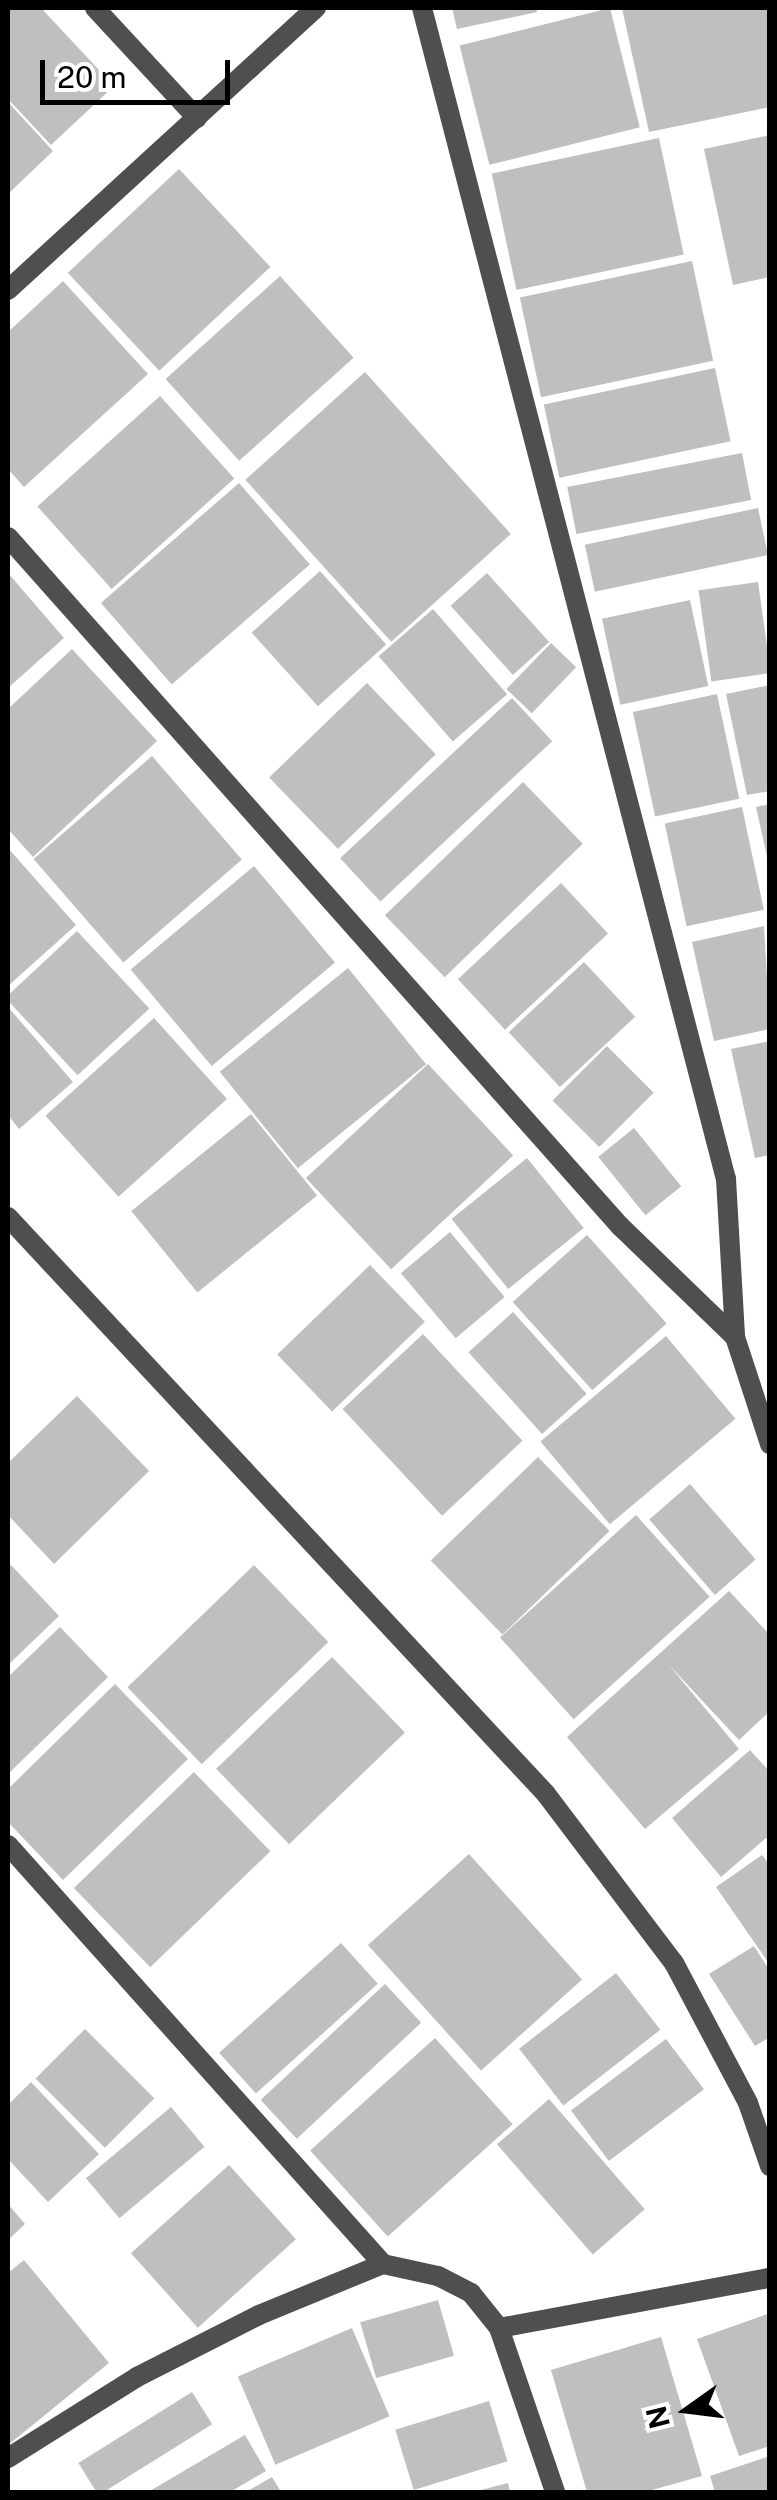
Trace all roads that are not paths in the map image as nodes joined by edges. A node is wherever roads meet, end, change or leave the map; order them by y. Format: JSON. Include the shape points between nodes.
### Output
{"nodes":[{"id":1,"x":95,"y":8,"type":"edge"},
{"id":2,"x":316,"y":8,"type":"edge"},
{"id":3,"x":422,"y":8,"type":"edge"},
{"id":4,"x":197,"y":118,"type":"junction"},
{"id":5,"x":8,"y":290,"type":"edge"},
{"id":6,"x":8,"y":537,"type":"edge"},
{"id":7,"x":8,"y":1217,"type":"edge"},
{"id":8,"x":735,"y":1337,"type":"junction"},
{"id":9,"x":770,"y":1444,"type":"edge"},
{"id":10,"x":8,"y":1845,"type":"edge"},
{"id":11,"x":770,"y":2166,"type":"edge"},
{"id":12,"x":382,"y":2264,"type":"junction"},
{"id":13,"x":770,"y":2278,"type":"edge"},
{"id":14,"x":499,"y":2328,"type":"junction"},
{"id":15,"x":8,"y":2458,"type":"edge"},
{"id":16,"x":555,"y":2492,"type":"edge"}],
"edges":[{"from":1,"to":4,"type":"street"},
{"from":2,"to":4,"type":"street"},
{"from":3,"to":8,"type":"street","via":[[726,1178]]},
{"from":4,"to":5,"type":"street"},
{"from":6,"to":8,"type":"street","via":[[620,1226]]},
{"from":7,"to":11,"type":"street","via":[[546,1794],[674,1963],[748,2103]]},
{"from":8,"to":9,"type":"street"},
{"from":10,"to":12,"type":"street"},
{"from":12,"to":14,"type":"street","via":[[438,2276],[471,2293]]},
{"from":12,"to":15,"type":"street","via":[[260,2314],[137,2377]]},
{"from":13,"to":14,"type":"street"},
{"from":14,"to":16,"type":"street"}]}
